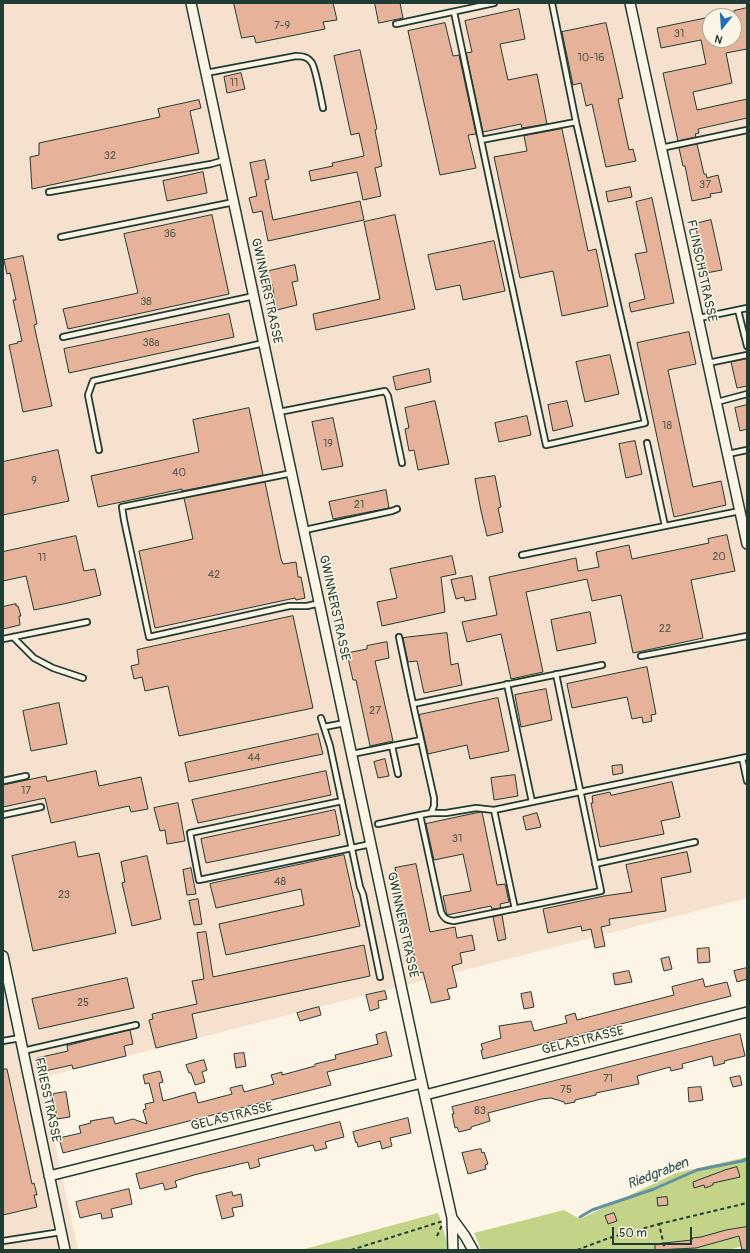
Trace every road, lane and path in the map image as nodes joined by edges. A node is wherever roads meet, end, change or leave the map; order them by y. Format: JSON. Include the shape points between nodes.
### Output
{"nodes":[{"id":1,"x":191,"y":3,"type":"edge"},
{"id":2,"x":494,"y":3,"type":"edge"},
{"id":3,"x":552,"y":3,"type":"edge"},
{"id":4,"x":630,"y":3,"type":"edge"},
{"id":5,"x":454,"y":12,"type":"junction"},
{"id":6,"x":396,"y":24,"type":"dead end"},
{"id":7,"x":206,"y":73,"type":"junction"},
{"id":8,"x":323,"y":108,"type":"dead end"},
{"id":9,"x":576,"y":122,"type":"junction"},
{"id":10,"x":747,"y":130,"type":"edge"},
{"id":11,"x":481,"y":140,"type":"junction"},
{"id":12,"x":661,"y":148,"type":"junction"},
{"id":13,"x":225,"y":160,"type":"junction"},
{"id":14,"x":49,"y":192,"type":"dead end"},
{"id":15,"x":234,"y":202,"type":"junction"},
{"id":16,"x":60,"y":237,"type":"dead end"},
{"id":17,"x":254,"y":296,"type":"junction"},
{"id":18,"x":747,"y":308,"type":"edge"},
{"id":19,"x":738,"y":310,"type":"junction"},
{"id":20,"x":698,"y":318,"type":"junction"},
{"id":21,"x":63,"y":337,"type":"dead end"},
{"id":22,"x":264,"y":343,"type":"junction"},
{"id":23,"x":747,"y":346,"type":"edge"},
{"id":24,"x":747,"y":355,"type":"edge"},
{"id":25,"x":708,"y":363,"type":"junction"},
{"id":26,"x":747,"y":394,"type":"edge"},
{"id":27,"x":717,"y":402,"type":"junction"},
{"id":28,"x":279,"y":412,"type":"junction"},
{"id":29,"x":647,"y":443,"type":"dead end"},
{"id":30,"x":99,"y":450,"type":"dead end"},
{"id":31,"x":747,"y":450,"type":"edge"},
{"id":32,"x":728,"y":454,"type":"junction"},
{"id":33,"x":402,"y":463,"type":"dead end"},
{"id":34,"x":292,"y":473,"type":"junction"},
{"id":35,"x":396,"y":509,"type":"dead end"},
{"id":36,"x":740,"y":510,"type":"junction"},
{"id":37,"x":665,"y":526,"type":"junction"},
{"id":38,"x":304,"y":530,"type":"junction"},
{"id":39,"x":747,"y":541,"type":"edge"},
{"id":40,"x":522,"y":555,"type":"dead end"},
{"id":41,"x":320,"y":604,"type":"junction"},
{"id":42,"x":87,"y":622,"type":"dead end"},
{"id":43,"x":747,"y":636,"type":"edge"},
{"id":44,"x":13,"y":637,"type":"junction"},
{"id":45,"x":399,"y":637,"type":"dead end"},
{"id":46,"x":3,"y":640,"type":"edge"},
{"id":47,"x":642,"y":656,"type":"dead end"},
{"id":48,"x":602,"y":664,"type":"dead end"},
{"id":49,"x":556,"y":674,"type":"junction"},
{"id":50,"x":83,"y":678,"type":"dead end"},
{"id":51,"x":507,"y":684,"type":"junction"},
{"id":52,"x":414,"y":704,"type":"junction"},
{"id":53,"x":321,"y":718,"type":"dead end"},
{"id":54,"x":345,"y":723,"type":"junction"},
{"id":55,"x":324,"y":728,"type":"junction"},
{"id":56,"x":420,"y":740,"type":"junction"},
{"id":57,"x":392,"y":746,"type":"junction"},
{"id":58,"x":352,"y":754,"type":"junction"},
{"id":59,"x":745,"y":758,"type":"edge"},
{"id":60,"x":398,"y":774,"type":"dead end"},
{"id":61,"x":26,"y":776,"type":"dead end"},
{"id":62,"x":3,"y":780,"type":"edge"},
{"id":63,"x":747,"y":781,"type":"edge"},
{"id":64,"x":580,"y":792,"type":"junction"},
{"id":65,"x":342,"y":801,"type":"junction"},
{"id":66,"x":532,"y":802,"type":"junction"},
{"id":67,"x":41,"y":807,"type":"dead end"},
{"id":68,"x":494,"y":810,"type":"junction"},
{"id":69,"x":431,"y":813,"type":"junction"},
{"id":70,"x":3,"y":815,"type":"edge"},
{"id":71,"x":420,"y":815,"type":"junction"},
{"id":72,"x":378,"y":824,"type":"dead end"},
{"id":73,"x":695,"y":842,"type":"dead end"},
{"id":74,"x":371,"y":844,"type":"junction"},
{"id":75,"x":351,"y":848,"type":"junction"},
{"id":76,"x":595,"y":864,"type":"junction"},
{"id":77,"x":515,"y":909,"type":"junction"},
{"id":78,"x":3,"y":956,"type":"edge"},
{"id":79,"x":380,"y":977,"type":"dead end"},
{"id":80,"x":747,"y":1012,"type":"edge"},
{"id":81,"x":136,"y":1025,"type":"dead end"},
{"id":82,"x":20,"y":1038,"type":"junction"},
{"id":83,"x":3,"y":1041,"type":"edge"},
{"id":84,"x":23,"y":1051,"type":"junction"},
{"id":85,"x":422,"y":1082,"type":"junction"},
{"id":86,"x":424,"y":1095,"type":"junction"},
{"id":87,"x":49,"y":1176,"type":"junction"},
{"id":88,"x":747,"y":1203,"type":"edge"},
{"id":89,"x":448,"y":1220,"type":"junction"},
{"id":90,"x":659,"y":1224,"type":"junction"},
{"id":91,"x":61,"y":1232,"type":"junction"},
{"id":92,"x":437,"y":1236,"type":"dead end"},
{"id":93,"x":3,"y":1241,"type":"edge"},
{"id":94,"x":65,"y":1250,"type":"edge"},
{"id":95,"x":351,"y":1250,"type":"edge"},
{"id":96,"x":453,"y":1250,"type":"edge"},
{"id":97,"x":473,"y":1250,"type":"edge"},
{"id":98,"x":577,"y":1250,"type":"edge"},
{"id":99,"x":665,"y":1250,"type":"edge"}],
"edges":[{"from":1,"to":7,"type":"street","name":"GWINNERSTRASSE"},
{"from":2,"to":5,"type":"lane"},
{"from":3,"to":9,"type":"lane"},
{"from":4,"to":12,"type":"street","name":"FLINSCHSTRASSE"},
{"from":5,"to":6,"type":"lane"},
{"from":5,"to":11,"type":"lane"},
{"from":7,"to":8,"type":"lane","via":[[302,56],[313,64]]},
{"from":7,"to":13,"type":"street","name":"GWINNERSTRASSE"},
{"from":9,"to":11,"type":"lane"},
{"from":9,"to":11,"type":"lane","via":[[645,423],[546,445]]},
{"from":10,"to":12,"type":"lane"},
{"from":12,"to":20,"type":"street","name":"FLINSCHSTRASSE"},
{"from":13,"to":14,"type":"lane"},
{"from":13,"to":15,"type":"street","name":"GWINNERSTRASSE"},
{"from":15,"to":16,"type":"lane"},
{"from":15,"to":17,"type":"street","name":"GWINNERSTRASSE"},
{"from":17,"to":21,"type":"lane"},
{"from":17,"to":22,"type":"street","name":"GWINNERSTRASSE"},
{"from":18,"to":19,"type":"lane"},
{"from":19,"to":20,"type":"lane"},
{"from":19,"to":23,"type":"lane"},
{"from":20,"to":25,"type":"street","name":"FLINSCHSTRASSE"},
{"from":22,"to":28,"type":"street","name":"GWINNERSTRASSE"},
{"from":22,"to":30,"type":"lane","via":[[93,382],[88,395]]},
{"from":24,"to":25,"type":"lane"},
{"from":25,"to":27,"type":"street","name":"FLINSCHSTRASSE"},
{"from":26,"to":27,"type":"lane"},
{"from":27,"to":32,"type":"street","name":"FLINSCHSTRASSE"},
{"from":28,"to":33,"type":"lane","via":[[385,391]]},
{"from":28,"to":34,"type":"street","name":"GWINNERSTRASSE"},
{"from":29,"to":37,"type":"lane"},
{"from":31,"to":32,"type":"lane"},
{"from":32,"to":36,"type":"street","name":"FLINSCHSTRASSE"},
{"from":34,"to":38,"type":"street","name":"GWINNERSTRASSE"},
{"from":34,"to":41,"type":"lane","via":[[122,507],[149,637],[289,606]]},
{"from":35,"to":38,"type":"lane"},
{"from":36,"to":37,"type":"lane"},
{"from":36,"to":39,"type":"street","name":"FLINSCHSTRASSE"},
{"from":37,"to":40,"type":"lane"},
{"from":38,"to":41,"type":"street","name":"GWINNERSTRASSE"},
{"from":41,"to":54,"type":"street","name":"GWINNERSTRASSE"},
{"from":42,"to":44,"type":"lane"},
{"from":43,"to":47,"type":"lane"},
{"from":44,"to":46,"type":"lane"},
{"from":44,"to":50,"type":"lane","via":[[34,658],[53,668]]},
{"from":45,"to":52,"type":"lane"},
{"from":48,"to":49,"type":"lane"},
{"from":49,"to":51,"type":"lane"},
{"from":49,"to":64,"type":"lane"},
{"from":51,"to":52,"type":"lane"},
{"from":51,"to":66,"type":"lane"},
{"from":52,"to":56,"type":"lane"},
{"from":53,"to":55,"type":"lane"},
{"from":54,"to":55,"type":"lane"},
{"from":54,"to":58,"type":"street","name":"GWINNERSTRASSE"},
{"from":55,"to":65,"type":"lane"},
{"from":56,"to":57,"type":"lane"},
{"from":56,"to":69,"type":"lane","via":[[434,798]]},
{"from":57,"to":58,"type":"lane"},
{"from":57,"to":60,"type":"lane"},
{"from":58,"to":74,"type":"street","name":"GWINNERSTRASSE"},
{"from":59,"to":63,"type":"lane"},
{"from":59,"to":64,"type":"lane"},
{"from":61,"to":62,"type":"lane"},
{"from":64,"to":66,"type":"lane"},
{"from":64,"to":76,"type":"lane"},
{"from":65,"to":75,"type":"lane"},
{"from":65,"to":75,"type":"lane","via":[[190,833],[199,880]]},
{"from":66,"to":68,"type":"lane"},
{"from":67,"to":70,"type":"lane"},
{"from":68,"to":69,"type":"lane","via":[[476,808]]},
{"from":68,"to":77,"type":"lane"},
{"from":69,"to":71,"type":"lane"},
{"from":71,"to":72,"type":"lane"},
{"from":71,"to":77,"type":"lane","via":[[443,918],[454,921]]},
{"from":73,"to":76,"type":"lane"},
{"from":74,"to":75,"type":"lane"},
{"from":74,"to":85,"type":"street","name":"GWINNERSTRASSE"},
{"from":75,"to":79,"type":"lane"},
{"from":76,"to":77,"type":"lane","via":[[601,891]]},
{"from":78,"to":82,"type":"street","name":"FRIESSTRASSE"},
{"from":80,"to":86,"type":"street","name":"GELASTRASSE"},
{"from":81,"to":84,"type":"lane"},
{"from":82,"to":83,"type":"lane"},
{"from":82,"to":84,"type":"street","name":"FRIESSTRASSE"},
{"from":84,"to":87,"type":"street","name":"FRIESSTRASSE"},
{"from":85,"to":86,"type":"street","name":"GWINNERSTRASSE"},
{"from":85,"to":87,"type":"street","name":"GELASTRASSE"},
{"from":86,"to":89,"type":"street","name":"GWINNERSTRASSE"},
{"from":87,"to":91,"type":"street","name":"FRIESSTRASSE"},
{"from":88,"to":90,"type":"path"},
{"from":89,"to":92,"type":"path"},
{"from":89,"to":95,"type":"path"},
{"from":89,"to":96,"type":"street","name":"GWINNERSTRASSE"},
{"from":89,"to":97,"type":"street","name":"GWINNERSTRASSE","via":[[465,1236]]},
{"from":90,"to":98,"type":"path","via":[[608,1238]]},
{"from":90,"to":99,"type":"path"},
{"from":91,"to":93,"type":"lane"},
{"from":91,"to":94,"type":"street","name":"FRIESSTRASSE"}]}
